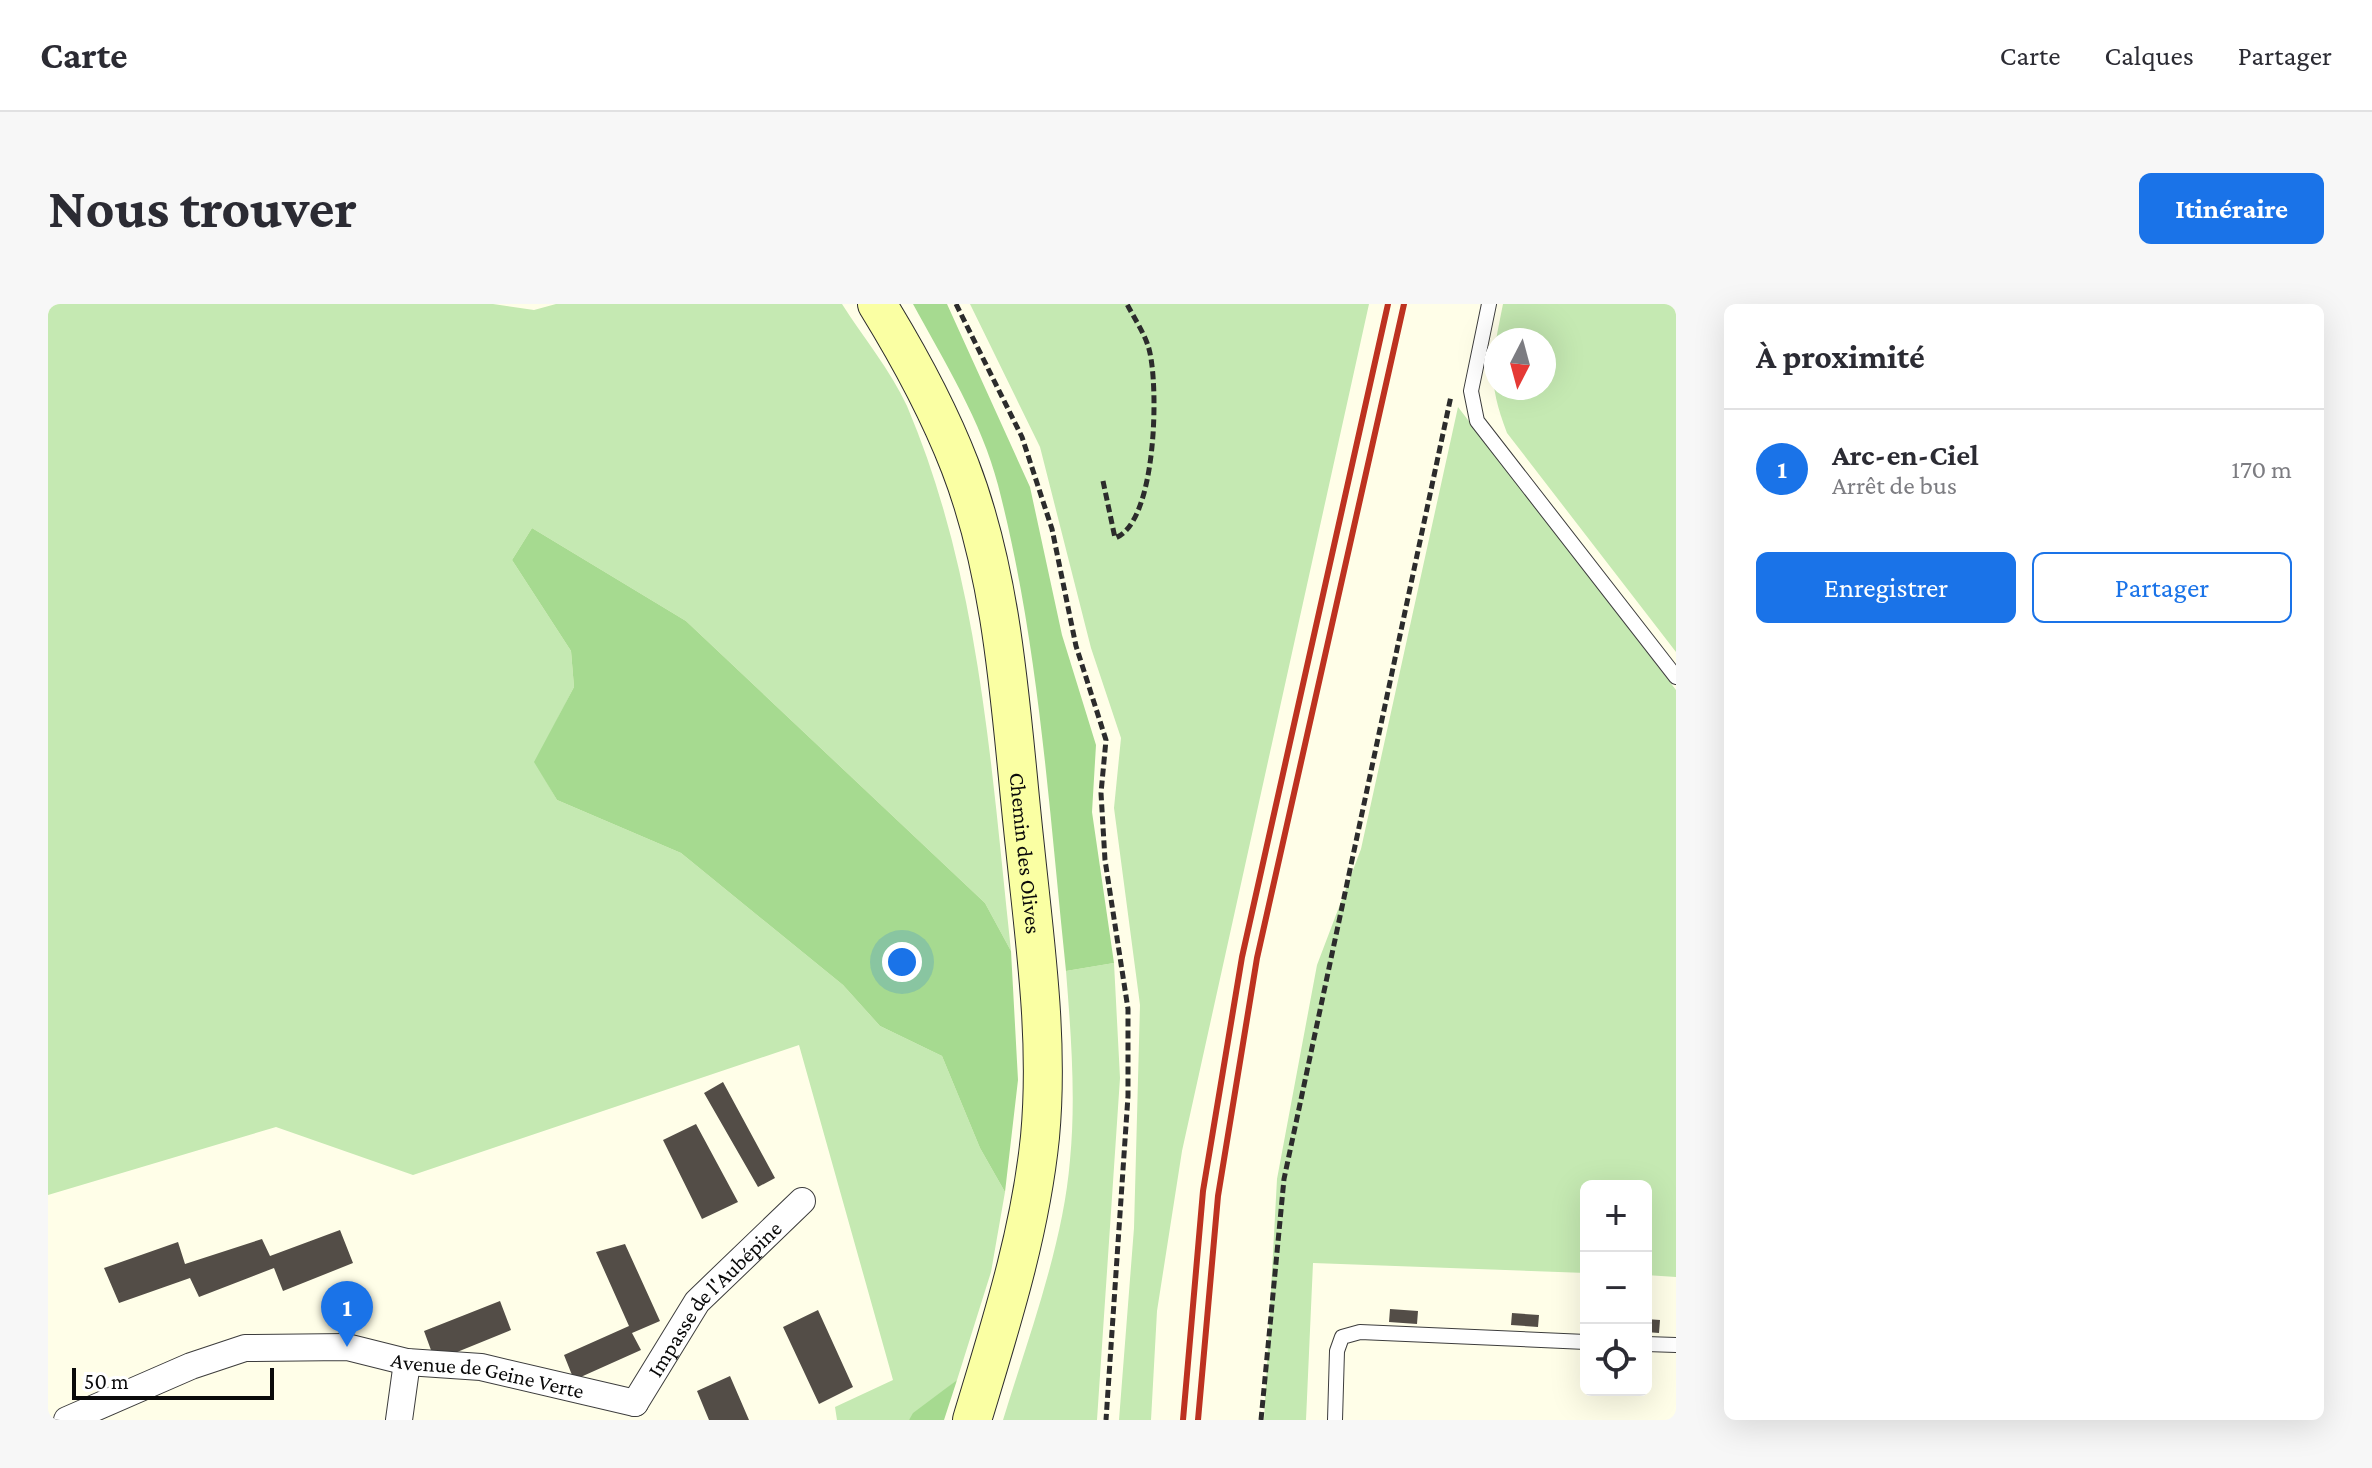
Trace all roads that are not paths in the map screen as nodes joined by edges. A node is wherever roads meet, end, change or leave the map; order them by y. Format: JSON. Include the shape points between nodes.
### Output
{"nodes":[{"id":1,"x":877,"y":304,"type":"edge"},
{"id":2,"x":1489,"y":304,"type":"edge"},
{"id":3,"x":1676,"y":677,"type":"edge"},
{"id":4,"x":802,"y":1201,"type":"dead end"},
{"id":5,"x":1580,"y":1342,"type":"edge"},
{"id":6,"x":1652,"y":1344,"type":"edge"},
{"id":7,"x":1676,"y":1345,"type":"edge"},
{"id":8,"x":407,"y":1362,"type":"junction"},
{"id":9,"x":643,"y":1412,"type":"edge"},
{"id":10,"x":67,"y":1420,"type":"edge"},
{"id":11,"x":399,"y":1420,"type":"edge"},
{"id":12,"x":972,"y":1420,"type":"edge"},
{"id":13,"x":1335,"y":1420,"type":"edge"}],
"edges":[{"from":1,"to":12,"type":"main road","name":"Chemin des Olives","via":[[937,411],[961,468],[981,541],[1006,680],[1039,975],[1043,1082],[1031,1204]]},
{"from":2,"to":3,"type":"lane","via":[[1471,391],[1477,421]]},
{"from":4,"to":9,"type":"street","name":"Impasse de l'Aubépine","via":[[697,1302]]},
{"from":5,"to":13,"type":"lane","via":[[1360,1332],[1342,1337]]},
{"from":6,"to":7,"type":"lane"},
{"from":8,"to":9,"type":"street","name":"Avenue de Geine Verte","via":[[481,1367]]},
{"from":8,"to":10,"type":"street","name":"Avenue de Geine Verte","via":[[347,1347],[245,1348]]},
{"from":8,"to":11,"type":"street"}]}
